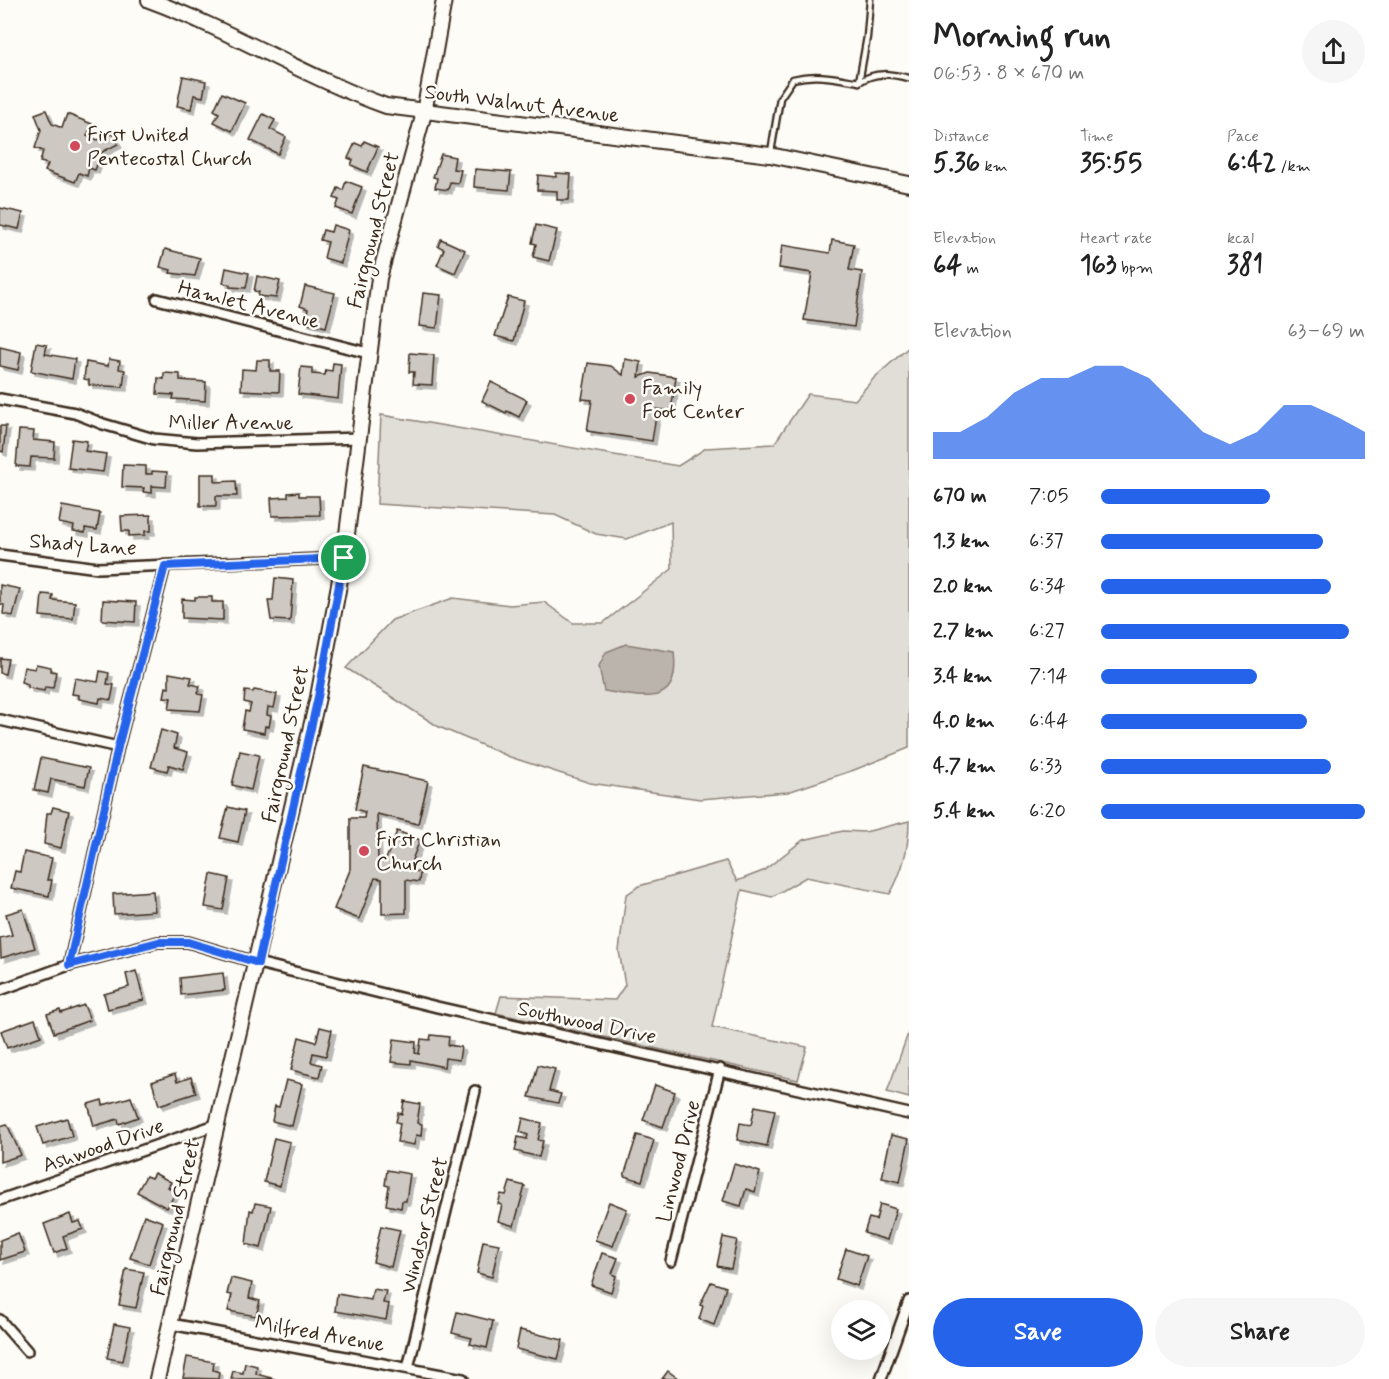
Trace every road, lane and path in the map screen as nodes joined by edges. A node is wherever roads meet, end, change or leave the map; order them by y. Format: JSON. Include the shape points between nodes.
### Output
{"nodes":[{"id":1,"x":149,"y":0,"type":"edge"},
{"id":2,"x":444,"y":0,"type":"edge"},
{"id":3,"x":870,"y":0,"type":"edge"},
{"id":4,"x":173,"y":4,"type":"edge"},
{"id":5,"x":909,"y":78,"type":"edge"},
{"id":6,"x":859,"y":82,"type":"junction"},
{"id":7,"x":424,"y":113,"type":"junction"},
{"id":8,"x":770,"y":155,"type":"junction"},
{"id":9,"x":909,"y":184,"type":"edge"},
{"id":10,"x":157,"y":300,"type":"dead end"},
{"id":11,"x":368,"y":353,"type":"junction"},
{"id":12,"x":0,"y":399,"type":"edge"},
{"id":13,"x":360,"y":438,"type":"junction"},
{"id":14,"x":0,"y":555,"type":"edge"},
{"id":15,"x":344,"y":558,"type":"junction"},
{"id":16,"x":165,"y":566,"type":"junction"},
{"id":17,"x":0,"y":720,"type":"edge"},
{"id":18,"x":118,"y":747,"type":"junction"},
{"id":19,"x":258,"y":963,"type":"junction"},
{"id":20,"x":69,"y":965,"type":"junction"},
{"id":21,"x":0,"y":990,"type":"edge"},
{"id":22,"x":720,"y":1069,"type":"junction"},
{"id":23,"x":476,"y":1091,"type":"dead end"},
{"id":24,"x":909,"y":1114,"type":"edge"},
{"id":25,"x":218,"y":1124,"type":"junction"},
{"id":26,"x":0,"y":1200,"type":"edge"},
{"id":27,"x":671,"y":1261,"type":"dead end"},
{"id":28,"x":909,"y":1301,"type":"edge"},
{"id":29,"x":0,"y":1320,"type":"edge"},
{"id":30,"x":171,"y":1324,"type":"junction"},
{"id":31,"x":27,"y":1351,"type":"dead end"},
{"id":32,"x":408,"y":1368,"type":"junction"},
{"id":33,"x":157,"y":1379,"type":"edge"},
{"id":34,"x":463,"y":1379,"type":"edge"},
{"id":35,"x":881,"y":1379,"type":"edge"}],
"edges":[{"from":1,"to":4,"type":"street","name":"South Walnut Avenue"},
{"from":2,"to":7,"type":"street","name":"Fairground Street"},
{"from":3,"to":6,"type":"lane"},
{"from":4,"to":7,"type":"street","name":"South Walnut Avenue","via":[[349,93],[386,106]]},
{"from":5,"to":6,"type":"lane","via":[[880,73]]},
{"from":6,"to":8,"type":"lane","via":[[807,75],[793,79],[780,98]]},
{"from":7,"to":8,"type":"street","name":"South Walnut Avenue"},
{"from":7,"to":11,"type":"street","name":"Fairground Street","via":[[379,278]]},
{"from":8,"to":9,"type":"street","name":"South Walnut Avenue"},
{"from":10,"to":11,"type":"street","name":"Hamlet Avenue"},
{"from":11,"to":13,"type":"street","name":"Fairground Street"},
{"from":12,"to":13,"type":"street","name":"Miller Avenue","via":[[75,413],[154,439],[197,443]]},
{"from":13,"to":15,"type":"street","name":"Fairground Street"},
{"from":14,"to":16,"type":"street","name":"Shady Lane","via":[[98,568]]},
{"from":15,"to":16,"type":"street","name":"Shady Lane"},
{"from":15,"to":19,"type":"street","name":"Fairground Street","via":[[318,697]]},
{"from":16,"to":18,"type":"street"},
{"from":17,"to":18,"type":"street"},
{"from":18,"to":20,"type":"street"},
{"from":19,"to":20,"type":"street","name":"Southwood Drive","via":[[188,942],[158,942]]},
{"from":19,"to":22,"type":"street","name":"Southwood Drive"},
{"from":19,"to":25,"type":"street","name":"Fairground Street"},
{"from":20,"to":21,"type":"street","name":"Southwood Drive"},
{"from":22,"to":24,"type":"street","name":"Southwood Drive"},
{"from":22,"to":27,"type":"street","name":"Linwood Drive"},
{"from":23,"to":32,"type":"street","name":"Windsor Street"},
{"from":25,"to":26,"type":"street","name":"Ashwood Drive"},
{"from":25,"to":30,"type":"street","name":"Fairground Street"},
{"from":28,"to":35,"type":"street"},
{"from":29,"to":31,"type":"street"},
{"from":30,"to":32,"type":"street","name":"Milfred Avenue"},
{"from":30,"to":33,"type":"street","name":"Fairground Street"},
{"from":32,"to":34,"type":"street","name":"Milfred Avenue"}]}
